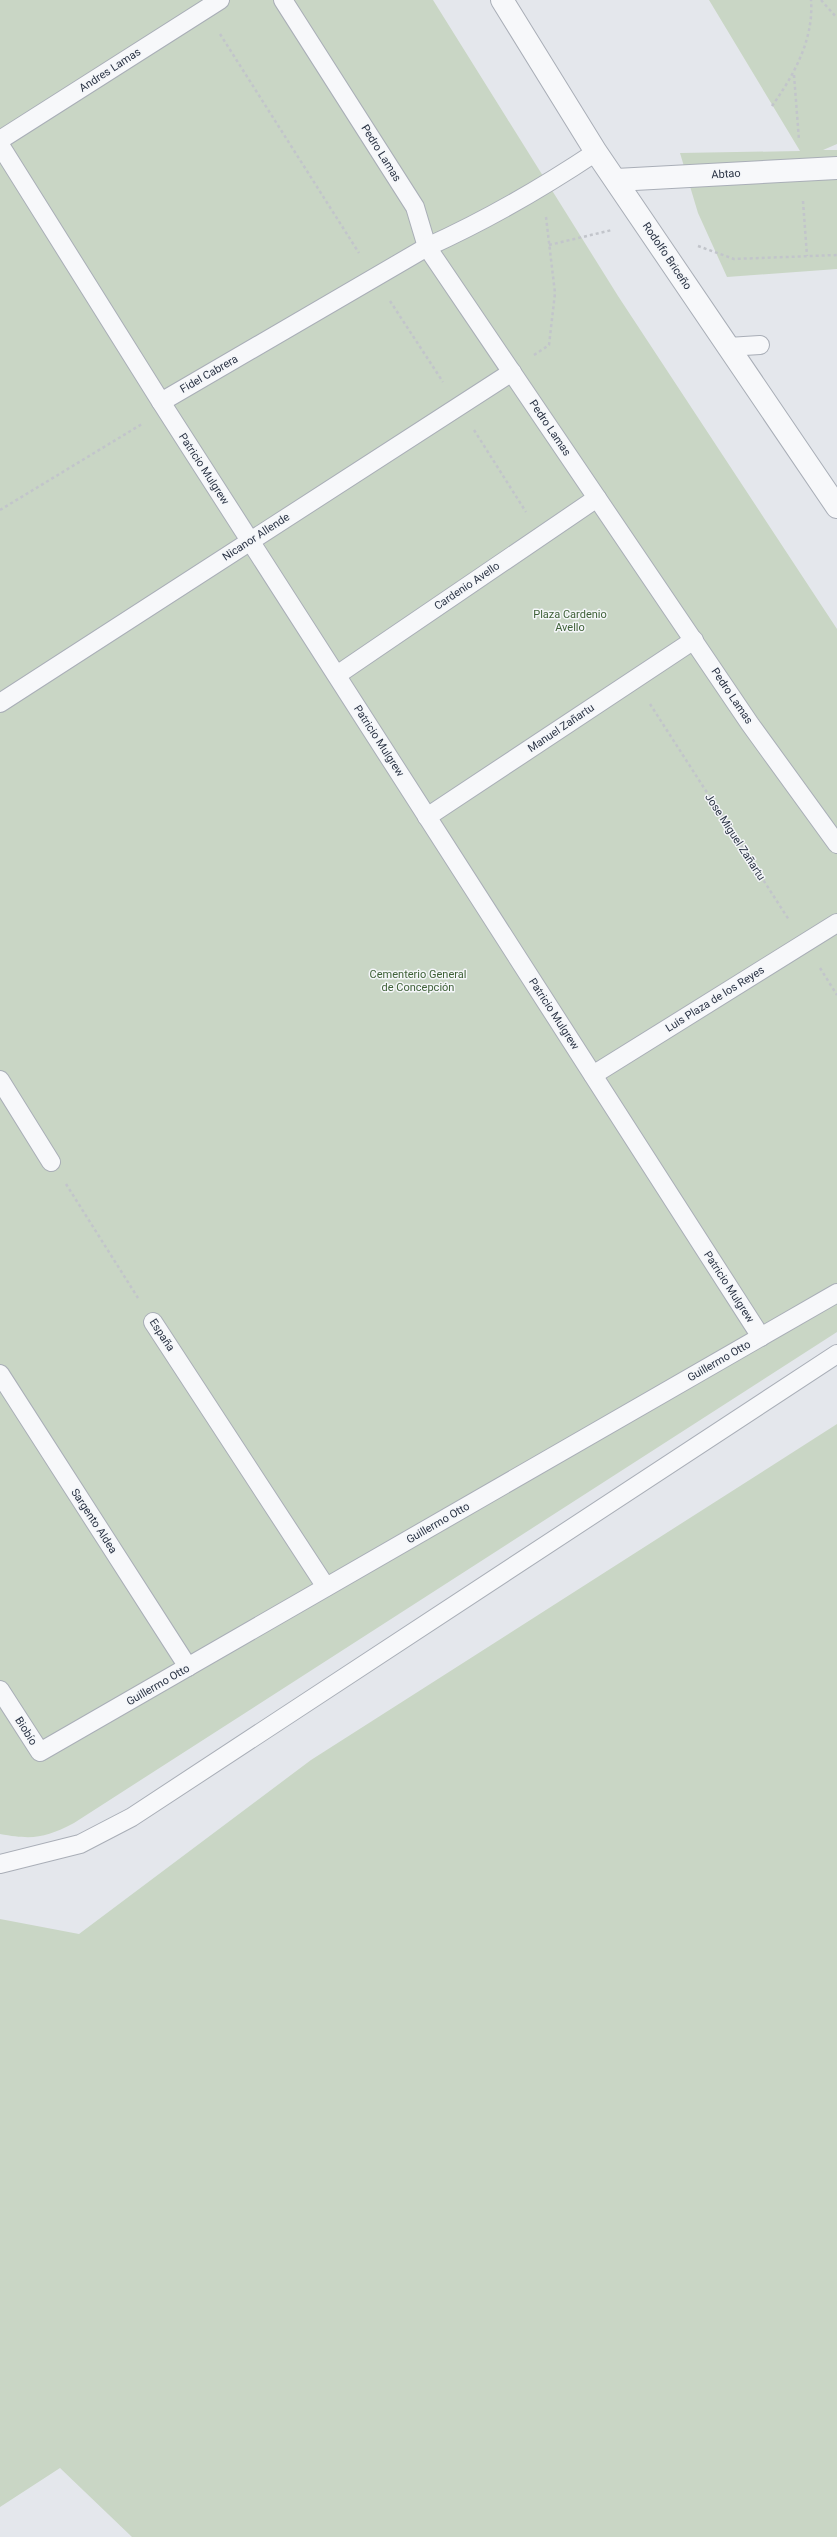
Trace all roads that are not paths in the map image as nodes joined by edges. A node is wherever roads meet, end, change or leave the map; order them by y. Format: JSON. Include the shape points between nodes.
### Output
{"nodes":[{"id":1,"x":220,"y":0,"type":"edge"},
{"id":2,"x":283,"y":0,"type":"edge"},
{"id":3,"x":502,"y":0,"type":"edge"},
{"id":4,"x":0,"y":140,"type":"edge"},
{"id":5,"x":0,"y":145,"type":"edge"},
{"id":6,"x":596,"y":152,"type":"junction"},
{"id":7,"x":837,"y":168,"type":"edge"},
{"id":8,"x":616,"y":180,"type":"junction"},
{"id":9,"x":427,"y":247,"type":"junction"},
{"id":10,"x":760,"y":345,"type":"dead end"},
{"id":11,"x":728,"y":346,"type":"junction"},
{"id":12,"x":512,"y":372,"type":"junction"},
{"id":13,"x":161,"y":402,"type":"junction"},
{"id":14,"x":598,"y":498,"type":"junction"},
{"id":15,"x":837,"y":507,"type":"edge"},
{"id":16,"x":250,"y":540,"type":"junction"},
{"id":17,"x":694,"y":640,"type":"junction"},
{"id":18,"x":337,"y":675,"type":"junction"},
{"id":19,"x":0,"y":703,"type":"edge"},
{"id":20,"x":427,"y":817,"type":"junction"},
{"id":21,"x":837,"y":844,"type":"edge"},
{"id":22,"x":837,"y":923,"type":"edge"},
{"id":23,"x":593,"y":1075,"type":"junction"},
{"id":24,"x":0,"y":1080,"type":"edge"},
{"id":25,"x":51,"y":1162,"type":"road end"},
{"id":26,"x":837,"y":1293,"type":"edge"},
{"id":27,"x":153,"y":1322,"type":"road end"},
{"id":28,"x":761,"y":1337,"type":"junction"},
{"id":29,"x":837,"y":1354,"type":"edge"},
{"id":30,"x":0,"y":1374,"type":"edge"},
{"id":31,"x":326,"y":1587,"type":"junction"},
{"id":32,"x":188,"y":1667,"type":"junction"},
{"id":33,"x":0,"y":1690,"type":"edge"},
{"id":34,"x":40,"y":1752,"type":"joint"},
{"id":35,"x":0,"y":1864,"type":"edge"}],
"edges":[{"from":1,"to":4,"type":"lane","name":"Andres Lamas"},
{"from":2,"to":9,"type":"lane","name":"Pedro Lamas","via":[[415,208]]},
{"from":3,"to":6,"type":"street","name":"Rodolfo Briceño"},
{"from":5,"to":13,"type":"lane","name":"Patricio Mulgrew"},
{"from":6,"to":8,"type":"street","name":"Rodolfo Briceño"},
{"from":6,"to":9,"type":"lane","name":"Fidel Cabrera","via":[[542,188],[473,227]]},
{"from":7,"to":8,"type":"street","name":"Abtao"},
{"from":8,"to":11,"type":"street","name":"Rodolfo Briceño"},
{"from":9,"to":12,"type":"lane","name":"Pedro Lamas"},
{"from":9,"to":13,"type":"lane","name":"Fidel Cabrera"},
{"from":10,"to":11,"type":"lane"},
{"from":11,"to":15,"type":"street","name":"Rodolfo Briceño"},
{"from":12,"to":14,"type":"lane","name":"Pedro Lamas"},
{"from":12,"to":16,"type":"lane","name":"Nicanor Allende"},
{"from":13,"to":16,"type":"lane","name":"Patricio Mulgrew"},
{"from":14,"to":17,"type":"lane","name":"Pedro Lamas"},
{"from":14,"to":18,"type":"lane","name":"Cardenio Avello"},
{"from":16,"to":18,"type":"lane","name":"Patricio Mulgrew"},
{"from":16,"to":19,"type":"lane","name":"Nicanor Allende"},
{"from":17,"to":20,"type":"lane","name":"Manuel Zañartu"},
{"from":17,"to":21,"type":"lane","name":"Pedro Lamas","via":[[750,724]]},
{"from":18,"to":20,"type":"lane","name":"Patricio Mulgrew"},
{"from":20,"to":23,"type":"lane","name":"Patricio Mulgrew"},
{"from":22,"to":23,"type":"lane","name":"Luis Plaza de los Reyes"},
{"from":23,"to":28,"type":"lane","name":"Patricio Mulgrew"},
{"from":24,"to":25,"type":"lane"},
{"from":26,"to":28,"type":"lane","name":"Guillermo Otto"},
{"from":27,"to":31,"type":"lane","name":"España"},
{"from":28,"to":31,"type":"lane","name":"Guillermo Otto"},
{"from":29,"to":35,"type":"lane","via":[[132,1817],[80,1844]]},
{"from":30,"to":32,"type":"lane","name":"Sargento Aldea"},
{"from":31,"to":32,"type":"lane","name":"Guillermo Otto"},
{"from":32,"to":34,"type":"lane","name":"Guillermo Otto"},
{"from":33,"to":34,"type":"lane","name":"Biobío"}]}
